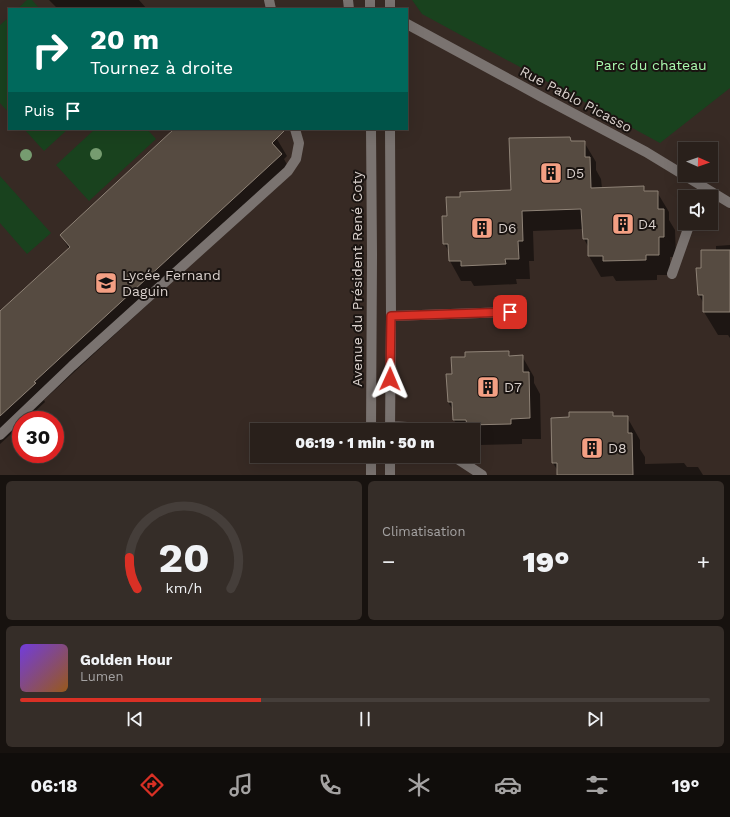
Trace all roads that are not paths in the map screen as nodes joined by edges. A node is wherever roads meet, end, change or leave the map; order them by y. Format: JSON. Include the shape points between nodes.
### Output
{"nodes":[{"id":1,"x":408,"y":25,"type":"edge"},
{"id":2,"x":294,"y":130,"type":"edge"},
{"id":3,"x":371,"y":130,"type":"edge"},
{"id":4,"x":390,"y":130,"type":"edge"},
{"id":5,"x":703,"y":187,"type":"junction"},
{"id":6,"x":702,"y":190,"type":"edge"},
{"id":7,"x":730,"y":203,"type":"edge"},
{"id":8,"x":688,"y":230,"type":"edge"},
{"id":9,"x":672,"y":274,"type":"dead end"},
{"id":10,"x":510,"y":312,"type":"dead end"},
{"id":11,"x":391,"y":316,"type":"junction"},
{"id":12,"x":371,"y":423,"type":"edge"},
{"id":13,"x":390,"y":423,"type":"edge"},
{"id":14,"x":0,"y":435,"type":"edge"},
{"id":15,"x":371,"y":463,"type":"edge"},
{"id":16,"x":390,"y":463,"type":"edge"},
{"id":17,"x":464,"y":463,"type":"edge"},
{"id":18,"x":371,"y":475,"type":"edge"},
{"id":19,"x":390,"y":475,"type":"edge"},
{"id":20,"x":482,"y":475,"type":"edge"}],
"edges":[{"from":1,"to":5,"type":"street","name":"Rue Pablo Picasso","via":[[646,152]]},
{"from":2,"to":14,"type":"street","via":[[299,143],[296,159],[288,171],[72,366]]},
{"from":3,"to":12,"type":"street","name":"Avenue du Président René Coty"},
{"from":4,"to":11,"type":"street"},
{"from":5,"to":6,"type":"street"},
{"from":5,"to":7,"type":"street","name":"Rue Pablo Picasso"},
{"from":8,"to":9,"type":"street"},
{"from":10,"to":11,"type":"street"},
{"from":11,"to":13,"type":"street"},
{"from":15,"to":18,"type":"street"},
{"from":16,"to":19,"type":"street"},
{"from":17,"to":20,"type":"street"}]}
